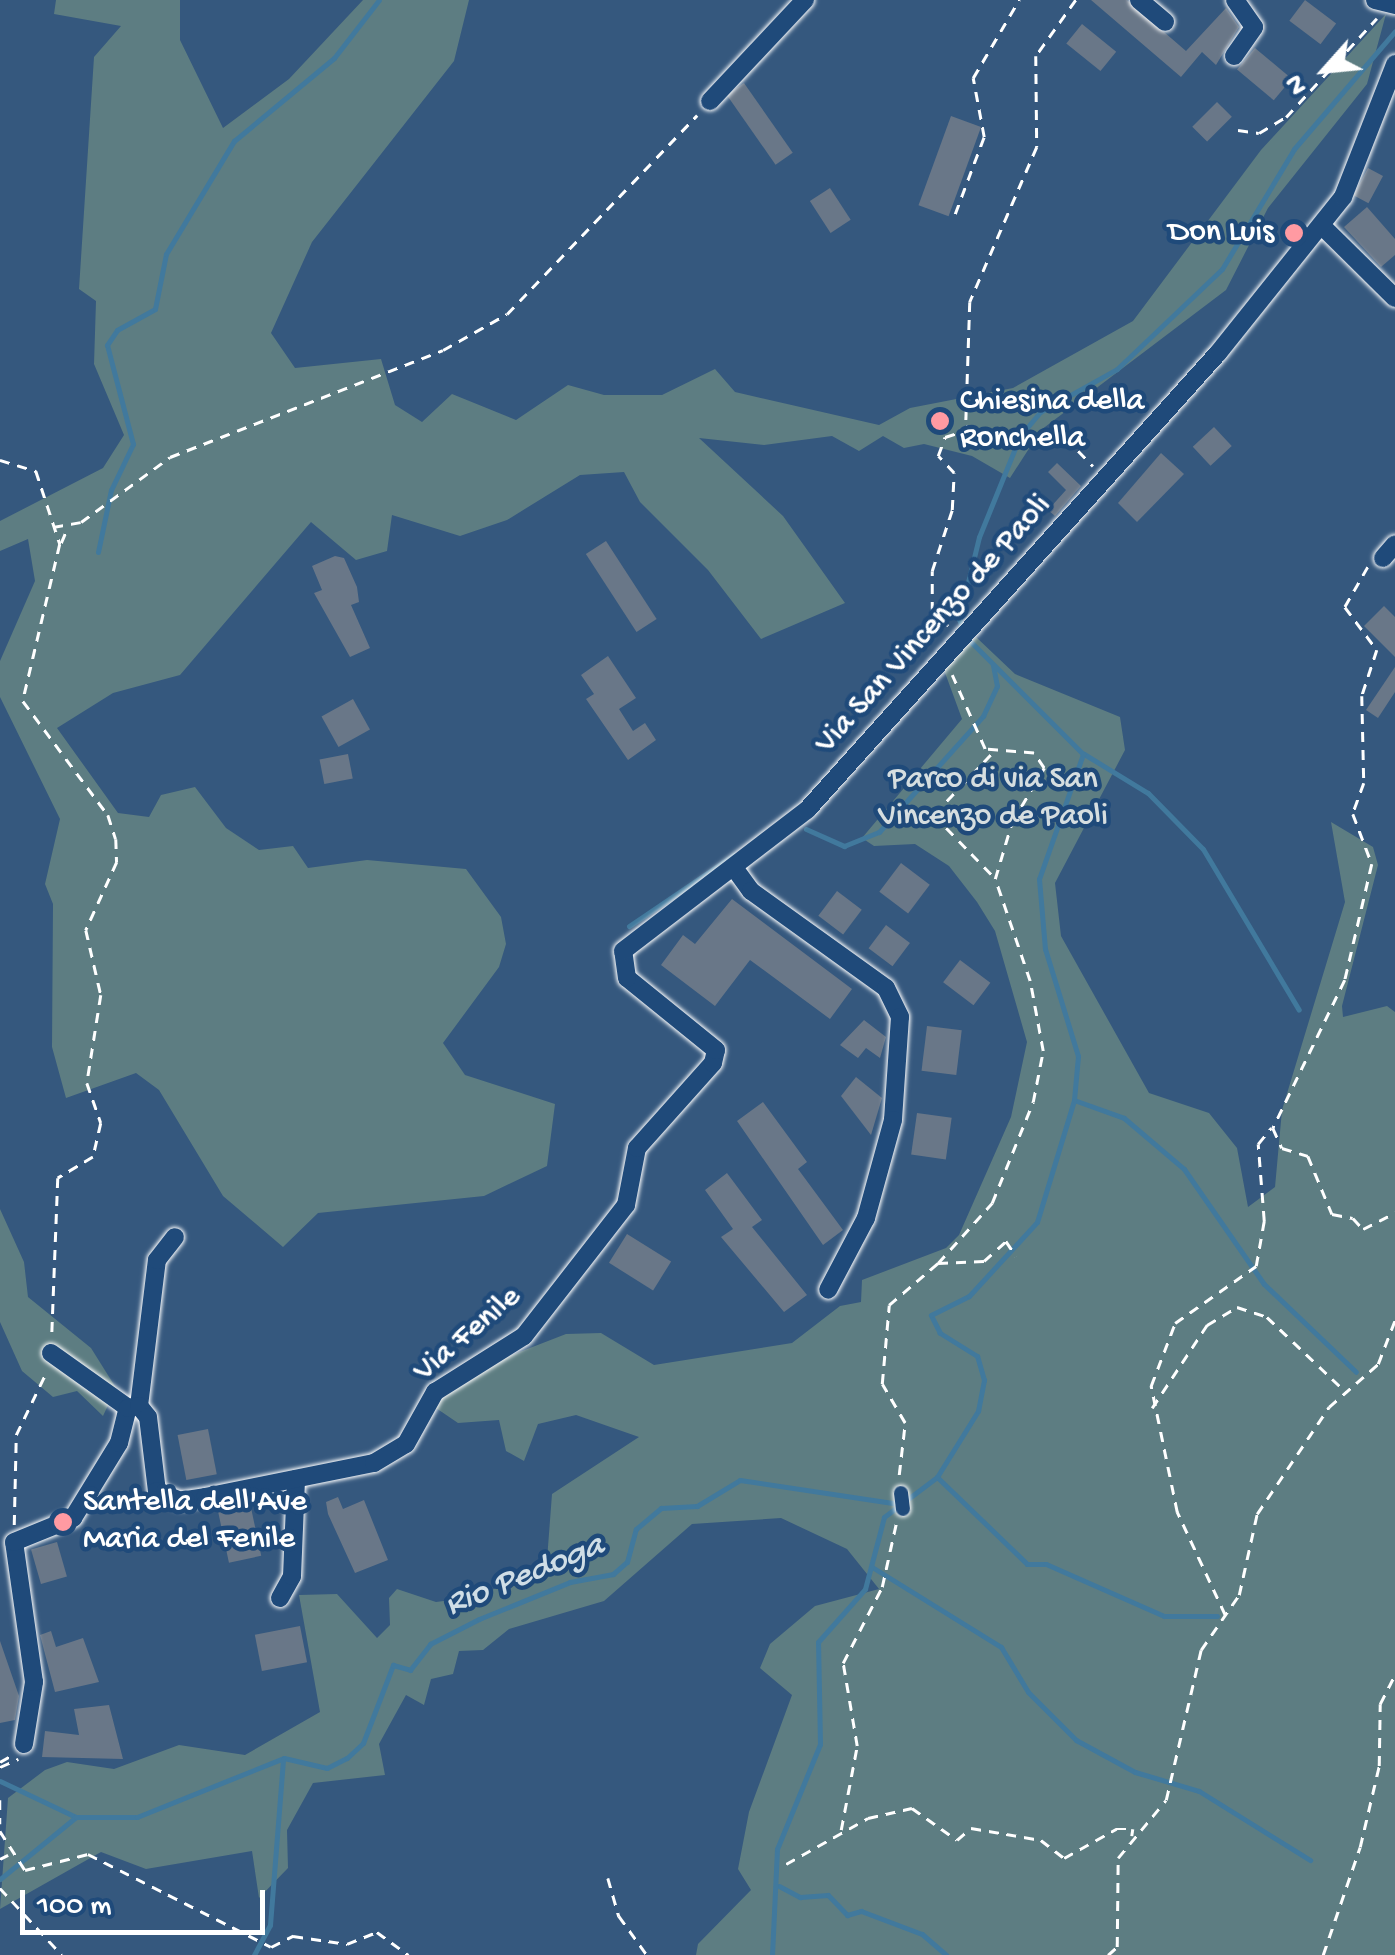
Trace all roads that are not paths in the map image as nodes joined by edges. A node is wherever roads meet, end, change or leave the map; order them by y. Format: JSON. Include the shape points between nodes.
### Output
{"nodes":[{"id":1,"x":805,"y":0,"type":"edge"},
{"id":2,"x":1139,"y":0,"type":"edge"},
{"id":3,"x":1235,"y":0,"type":"edge"},
{"id":4,"x":1166,"y":22,"type":"dead end"},
{"id":5,"x":1234,"y":56,"type":"dead end"},
{"id":6,"x":1395,"y":64,"type":"edge"},
{"id":7,"x":710,"y":101,"type":"road end"},
{"id":8,"x":1323,"y":227,"type":"junction"},
{"id":9,"x":1395,"y":298,"type":"edge"},
{"id":10,"x":735,"y":869,"type":"junction"},
{"id":11,"x":716,"y":1050,"type":"joint"},
{"id":12,"x":176,"y":1236,"type":"dead end"},
{"id":13,"x":828,"y":1290,"type":"dead end"},
{"id":14,"x":51,"y":1353,"type":"road end"},
{"id":15,"x":133,"y":1407,"type":"junction"},
{"id":16,"x":296,"y":1479,"type":"junction"},
{"id":17,"x":280,"y":1598,"type":"dead end"},
{"id":18,"x":24,"y":1744,"type":"dead end"}],
"edges":[{"from":1,"to":7,"type":"street"},
{"from":2,"to":4,"type":"street"},
{"from":3,"to":5,"type":"street","via":[[1254,27]]},
{"from":6,"to":8,"type":"street","name":"Via San Vincenzo de Paoli","via":[[1368,143]]},
{"from":8,"to":9,"type":"street"},
{"from":8,"to":10,"type":"street","name":"Via San Vincenzo de Paoli","via":[[808,810]]},
{"from":10,"to":11,"type":"street","name":"Via San Vincenzo de Paoli","via":[[632,939],[619,964]]},
{"from":10,"to":13,"type":"street","via":[[751,891],[886,988],[900,1017],[893,1120],[866,1218]]},
{"from":11,"to":16,"type":"street","name":"Via Fenile","via":[[702,1078],[637,1148],[626,1205],[524,1336],[435,1392],[406,1444],[374,1464]]},
{"from":12,"to":15,"type":"street","via":[[157,1260]]},
{"from":14,"to":15,"type":"street"},
{"from":15,"to":16,"type":"street","name":"Via Fenile","via":[[153,1437],[157,1491],[180,1501]]},
{"from":15,"to":18,"type":"street","via":[[120,1443],[74,1518],[14,1542],[34,1682]]},
{"from":16,"to":17,"type":"street","via":[[292,1576]]}]}
